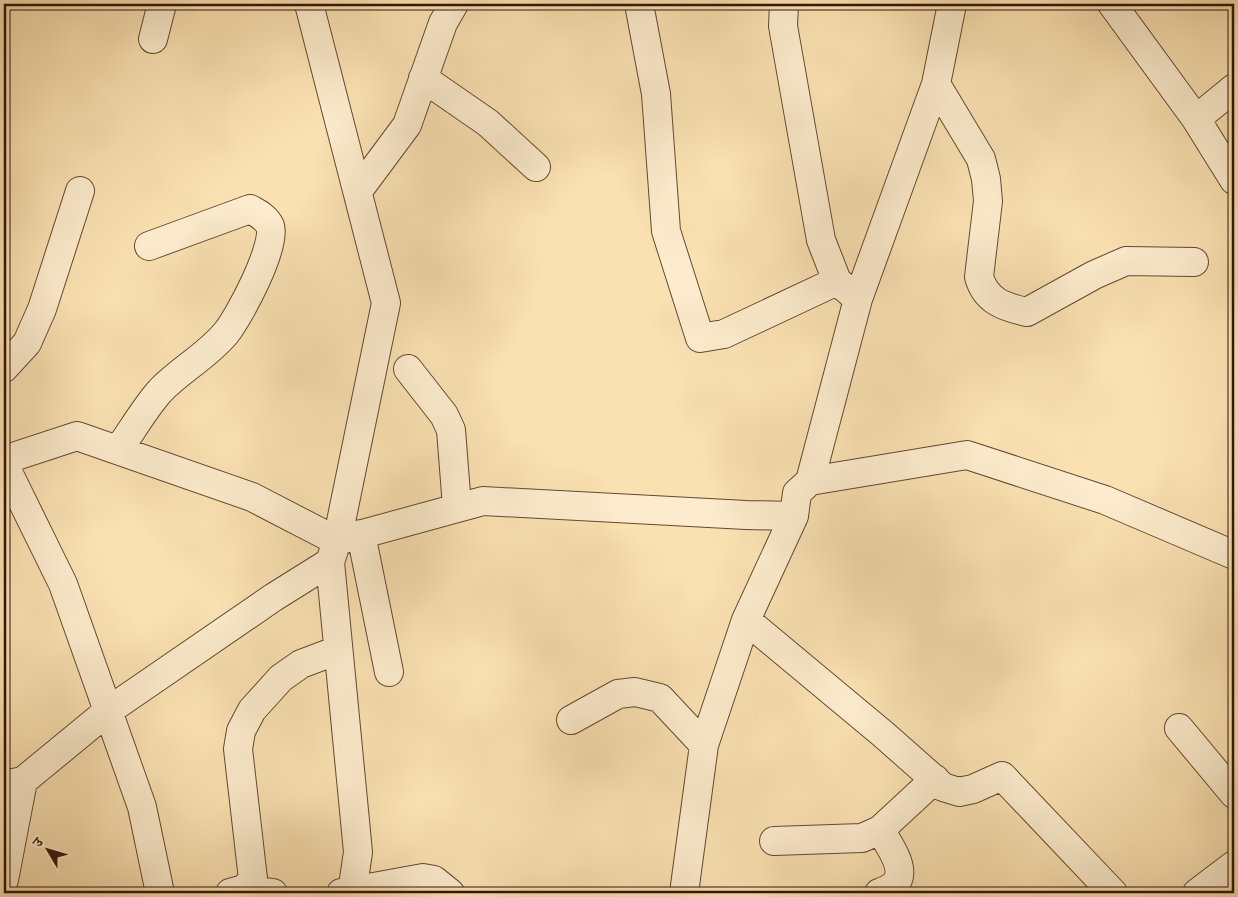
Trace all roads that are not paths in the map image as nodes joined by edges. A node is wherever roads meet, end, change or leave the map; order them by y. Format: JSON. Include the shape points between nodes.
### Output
{"nodes":[{"id":1,"x":162,"y":4,"type":"edge"},
{"id":2,"x":309,"y":4,"type":"edge"},
{"id":3,"x":454,"y":4,"type":"edge"},
{"id":4,"x":639,"y":4,"type":"edge"},
{"id":5,"x":784,"y":4,"type":"edge"},
{"id":6,"x":952,"y":4,"type":"edge"},
{"id":7,"x":1112,"y":4,"type":"edge"},
{"id":8,"x":153,"y":39,"type":"dead end"},
{"id":9,"x":424,"y":78,"type":"junction"},
{"id":10,"x":936,"y":84,"type":"junction"},
{"id":11,"x":1234,"y":88,"type":"edge"},
{"id":12,"x":1196,"y":119,"type":"junction"},
{"id":13,"x":536,"y":167,"type":"dead end"},
{"id":14,"x":1234,"y":180,"type":"edge"},
{"id":15,"x":80,"y":191,"type":"dead end"},
{"id":16,"x":358,"y":191,"type":"junction"},
{"id":17,"x":149,"y":246,"type":"dead end"},
{"id":18,"x":1194,"y":262,"type":"dead end"},
{"id":19,"x":837,"y":281,"type":"junction"},
{"id":20,"x":858,"y":299,"type":"junction"},
{"id":21,"x":4,"y":368,"type":"edge"},
{"id":22,"x":408,"y":369,"type":"dead end"},
{"id":23,"x":118,"y":450,"type":"junction"},
{"id":24,"x":4,"y":460,"type":"edge"},
{"id":25,"x":4,"y":464,"type":"edge"},
{"id":26,"x":810,"y":481,"type":"junction"},
{"id":27,"x":457,"y":507,"type":"junction"},
{"id":28,"x":794,"y":516,"type":"junction"},
{"id":29,"x":343,"y":546,"type":"junction"},
{"id":30,"x":1234,"y":554,"type":"edge"},
{"id":31,"x":746,"y":620,"type":"junction"},
{"id":32,"x":338,"y":650,"type":"junction"},
{"id":33,"x":389,"y":672,"type":"dead end"},
{"id":34,"x":108,"y":711,"type":"junction"},
{"id":35,"x":571,"y":720,"type":"dead end"},
{"id":36,"x":1180,"y":728,"type":"dead end"},
{"id":37,"x":704,"y":745,"type":"junction"},
{"id":38,"x":935,"y":779,"type":"junction"},
{"id":39,"x":13,"y":783,"type":"edge"},
{"id":40,"x":1234,"y":794,"type":"edge"},
{"id":41,"x":880,"y":830,"type":"junction"},
{"id":42,"x":774,"y":841,"type":"dead end"},
{"id":43,"x":1234,"y":866,"type":"edge"},
{"id":44,"x":4,"y":880,"type":"edge"},
{"id":45,"x":237,"y":891,"type":"edge"},
{"id":46,"x":160,"y":893,"type":"edge"},
{"id":47,"x":273,"y":893,"type":"edge"},
{"id":48,"x":348,"y":893,"type":"edge"},
{"id":49,"x":450,"y":893,"type":"edge"},
{"id":50,"x":684,"y":893,"type":"edge"},
{"id":51,"x":880,"y":893,"type":"edge"},
{"id":52,"x":1112,"y":893,"type":"edge"},
{"id":53,"x":1197,"y":893,"type":"edge"}],
"edges":[{"from":1,"to":8,"type":"street"},
{"from":2,"to":16,"type":"street"},
{"from":3,"to":9,"type":"street","via":[[443,23]]},
{"from":4,"to":19,"type":"street","via":[[656,94],[666,231],[700,338],[724,334]]},
{"from":5,"to":19,"type":"street","via":[[784,26],[820,240]]},
{"from":6,"to":10,"type":"street"},
{"from":7,"to":12,"type":"street"},
{"from":9,"to":13,"type":"street","via":[[488,123]]},
{"from":9,"to":16,"type":"street","via":[[407,125]]},
{"from":10,"to":18,"type":"street","via":[[981,159],[988,201],[979,277],[982,288],[1001,305],[1027,312],[1126,261]]},
{"from":10,"to":20,"type":"street"},
{"from":11,"to":12,"type":"street"},
{"from":12,"to":14,"type":"street"},
{"from":15,"to":21,"type":"street","via":[[42,309],[26,342]]},
{"from":16,"to":29,"type":"street","via":[[386,303]]},
{"from":17,"to":23,"type":"street","via":[[250,209],[262,215],[270,226],[270,242],[246,304],[226,333],[159,393]]},
{"from":19,"to":20,"type":"street"},
{"from":20,"to":26,"type":"street"},
{"from":22,"to":27,"type":"street","via":[[451,430]]},
{"from":23,"to":24,"type":"street","via":[[77,436]]},
{"from":23,"to":29,"type":"street","via":[[252,497]]},
{"from":25,"to":34,"type":"street","via":[[64,584]]},
{"from":26,"to":28,"type":"street","via":[[797,493]]},
{"from":26,"to":30,"type":"street","via":[[967,454],[1104,500]]},
{"from":27,"to":28,"type":"street","via":[[482,501]]},
{"from":27,"to":29,"type":"street"},
{"from":28,"to":31,"type":"street"},
{"from":29,"to":32,"type":"street"},
{"from":29,"to":33,"type":"street"},
{"from":29,"to":34,"type":"street"},
{"from":31,"to":37,"type":"street"},
{"from":31,"to":38,"type":"street"},
{"from":32,"to":45,"type":"street","via":[[301,664],[281,678],[252,710],[241,731],[238,749],[253,879]]},
{"from":32,"to":48,"type":"street","via":[[358,852]]},
{"from":34,"to":39,"type":"street"},
{"from":34,"to":46,"type":"street","via":[[142,807]]},
{"from":35,"to":37,"type":"street","via":[[618,694],[635,692],[660,698]]},
{"from":36,"to":40,"type":"street"},
{"from":37,"to":50,"type":"street"},
{"from":38,"to":41,"type":"street"},
{"from":38,"to":52,"type":"street","via":[[943,787],[959,792],[1002,776]]},
{"from":39,"to":44,"type":"street"},
{"from":41,"to":42,"type":"street","via":[[862,838]]},
{"from":41,"to":51,"type":"street","via":[[897,860],[899,876],[894,885]]},
{"from":43,"to":53,"type":"street"},
{"from":45,"to":47,"type":"street"},
{"from":48,"to":49,"type":"street","via":[[423,878],[434,880]]}]}
